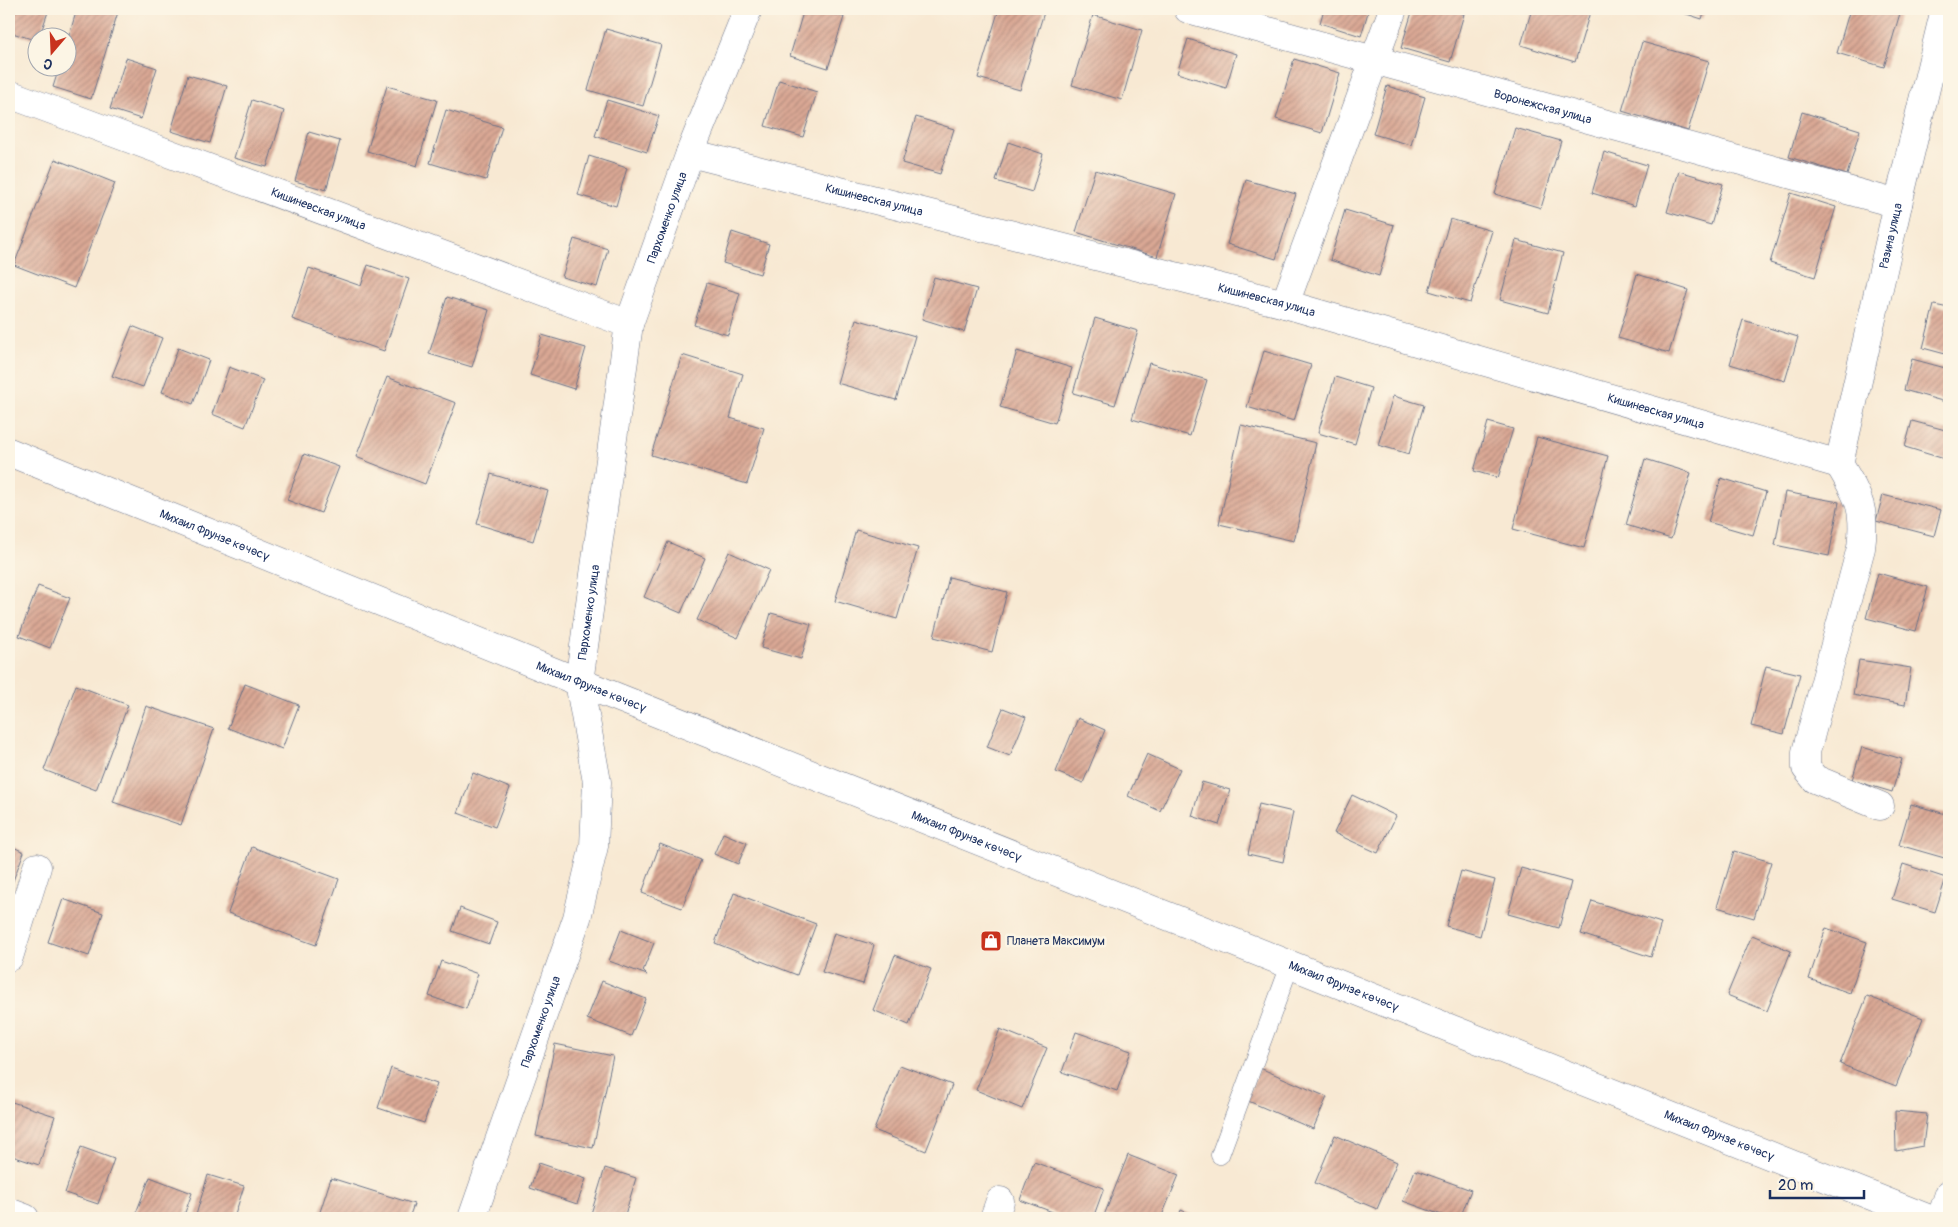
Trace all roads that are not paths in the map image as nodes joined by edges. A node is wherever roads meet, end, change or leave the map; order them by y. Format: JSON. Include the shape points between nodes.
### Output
{"nodes":[{"id":1,"x":748,"y":9,"type":"edge"},
{"id":2,"x":1188,"y":9,"type":"edge"},
{"id":3,"x":1393,"y":9,"type":"edge"},
{"id":4,"x":1945,"y":9,"type":"edge"},
{"id":5,"x":1376,"y":60,"type":"junction"},
{"id":6,"x":9,"y":94,"type":"edge"},
{"id":7,"x":690,"y":153,"type":"junction"},
{"id":8,"x":1898,"y":204,"type":"junction"},
{"id":9,"x":1284,"y":304,"type":"junction"},
{"id":10,"x":629,"y":324,"type":"junction"},
{"id":11,"x":9,"y":452,"type":"edge"},
{"id":12,"x":1838,"y":464,"type":"junction"},
{"id":13,"x":579,"y":682,"type":"junction"},
{"id":14,"x":1880,"y":806,"type":"dead end"},
{"id":15,"x":37,"y":867,"type":"dead end"},
{"id":16,"x":9,"y":958,"type":"edge"},
{"id":17,"x":1290,"y":965,"type":"junction"},
{"id":18,"x":1220,"y":1155,"type":"dead end"},
{"id":19,"x":1949,"y":1194,"type":"edge"},
{"id":20,"x":9,"y":1212,"type":"edge"},
{"id":21,"x":25,"y":1218,"type":"edge"},
{"id":22,"x":472,"y":1218,"type":"edge"},
{"id":23,"x":1926,"y":1218,"type":"edge"},
{"id":24,"x":1941,"y":1218,"type":"edge"}],
"edges":[{"from":1,"to":7,"type":"street","name":"Пархоменко улица"},
{"from":2,"to":5,"type":"street","name":"Воронежская улица"},
{"from":3,"to":5,"type":"street"},
{"from":4,"to":8,"type":"street","name":"Разина улица"},
{"from":5,"to":8,"type":"street","name":"Воронежская улица"},
{"from":5,"to":9,"type":"street"},
{"from":6,"to":10,"type":"street","name":"Кишиневская улица"},
{"from":7,"to":9,"type":"street","name":"Кишиневская улица"},
{"from":7,"to":10,"type":"street","name":"Пархоменко улица"},
{"from":8,"to":12,"type":"street","name":"Разина улица"},
{"from":9,"to":12,"type":"street","name":"Кишиневская улица"},
{"from":10,"to":13,"type":"street","name":"Пархоменко улица"},
{"from":11,"to":13,"type":"street","name":"Михаил Фрунзе көчөсү"},
{"from":12,"to":14,"type":"street","via":[[1860,499],[1864,525],[1861,548],[1806,752],[1806,768],[1815,779]]},
{"from":13,"to":17,"type":"street","name":"Михаил Фрунзе көчөсү"},
{"from":13,"to":22,"type":"street","name":"Пархоменко улица","via":[[597,782],[594,846],[577,918]]},
{"from":15,"to":16,"type":"street"},
{"from":17,"to":18,"type":"lane"},
{"from":17,"to":23,"type":"street","name":"Михаил Фрунзе көчөсү"},
{"from":19,"to":24,"type":"street"},
{"from":20,"to":21,"type":"street"}]}
